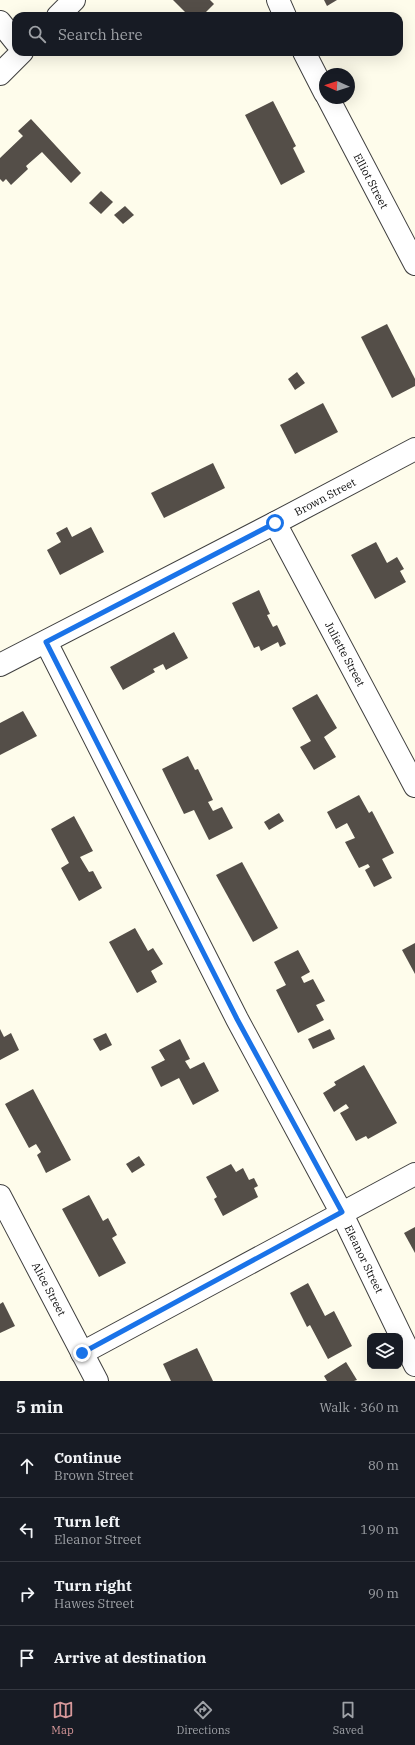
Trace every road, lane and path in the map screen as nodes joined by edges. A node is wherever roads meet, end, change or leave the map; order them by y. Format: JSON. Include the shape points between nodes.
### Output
{"nodes":[{"id":1,"x":74,"y":0,"type":"edge"},
{"id":2,"x":278,"y":0,"type":"edge"},
{"id":3,"x":62,"y":12,"type":"edge"},
{"id":4,"x":283,"y":12,"type":"edge"},
{"id":5,"x":0,"y":22,"type":"edge"},
{"id":6,"x":12,"y":37,"type":"edge"},
{"id":7,"x":18,"y":56,"type":"edge"},
{"id":8,"x":306,"y":56,"type":"edge"},
{"id":9,"x":0,"y":74,"type":"edge"},
{"id":10,"x":319,"y":81,"type":"edge"},
{"id":11,"x":331,"y":104,"type":"edge"},
{"id":12,"x":415,"y":264,"type":"edge"},
{"id":13,"x":415,"y":449,"type":"edge"},
{"id":14,"x":275,"y":523,"type":"junction"},
{"id":15,"x":46,"y":642,"type":"junction"},
{"id":16,"x":0,"y":665,"type":"edge"},
{"id":17,"x":415,"y":786,"type":"edge"},
{"id":18,"x":415,"y":1174,"type":"edge"},
{"id":19,"x":0,"y":1196,"type":"edge"},
{"id":20,"x":342,"y":1212,"type":"junction"},
{"id":21,"x":82,"y":1353,"type":"junction"},
{"id":22,"x":415,"y":1365,"type":"edge"},
{"id":23,"x":97,"y":1381,"type":"edge"}],
"edges":[{"from":1,"to":3,"type":"street"},
{"from":2,"to":4,"type":"street"},
{"from":5,"to":6,"type":"street"},
{"from":7,"to":9,"type":"street"},
{"from":8,"to":10,"type":"street"},
{"from":11,"to":12,"type":"street","name":"Elliot Street"},
{"from":13,"to":14,"type":"street","name":"Brown Street"},
{"from":14,"to":15,"type":"street","name":"Brown Street"},
{"from":14,"to":17,"type":"street","name":"Juliette Street"},
{"from":15,"to":16,"type":"street","name":"Brown Street"},
{"from":15,"to":20,"type":"street","name":"Eleanor Street","via":[[237,1019]]},
{"from":18,"to":20,"type":"street"},
{"from":19,"to":21,"type":"street","name":"Alice Street"},
{"from":20,"to":21,"type":"street"},
{"from":20,"to":22,"type":"street","name":"Eleanor Street"},
{"from":21,"to":23,"type":"street","name":"Alice Street"}]}
